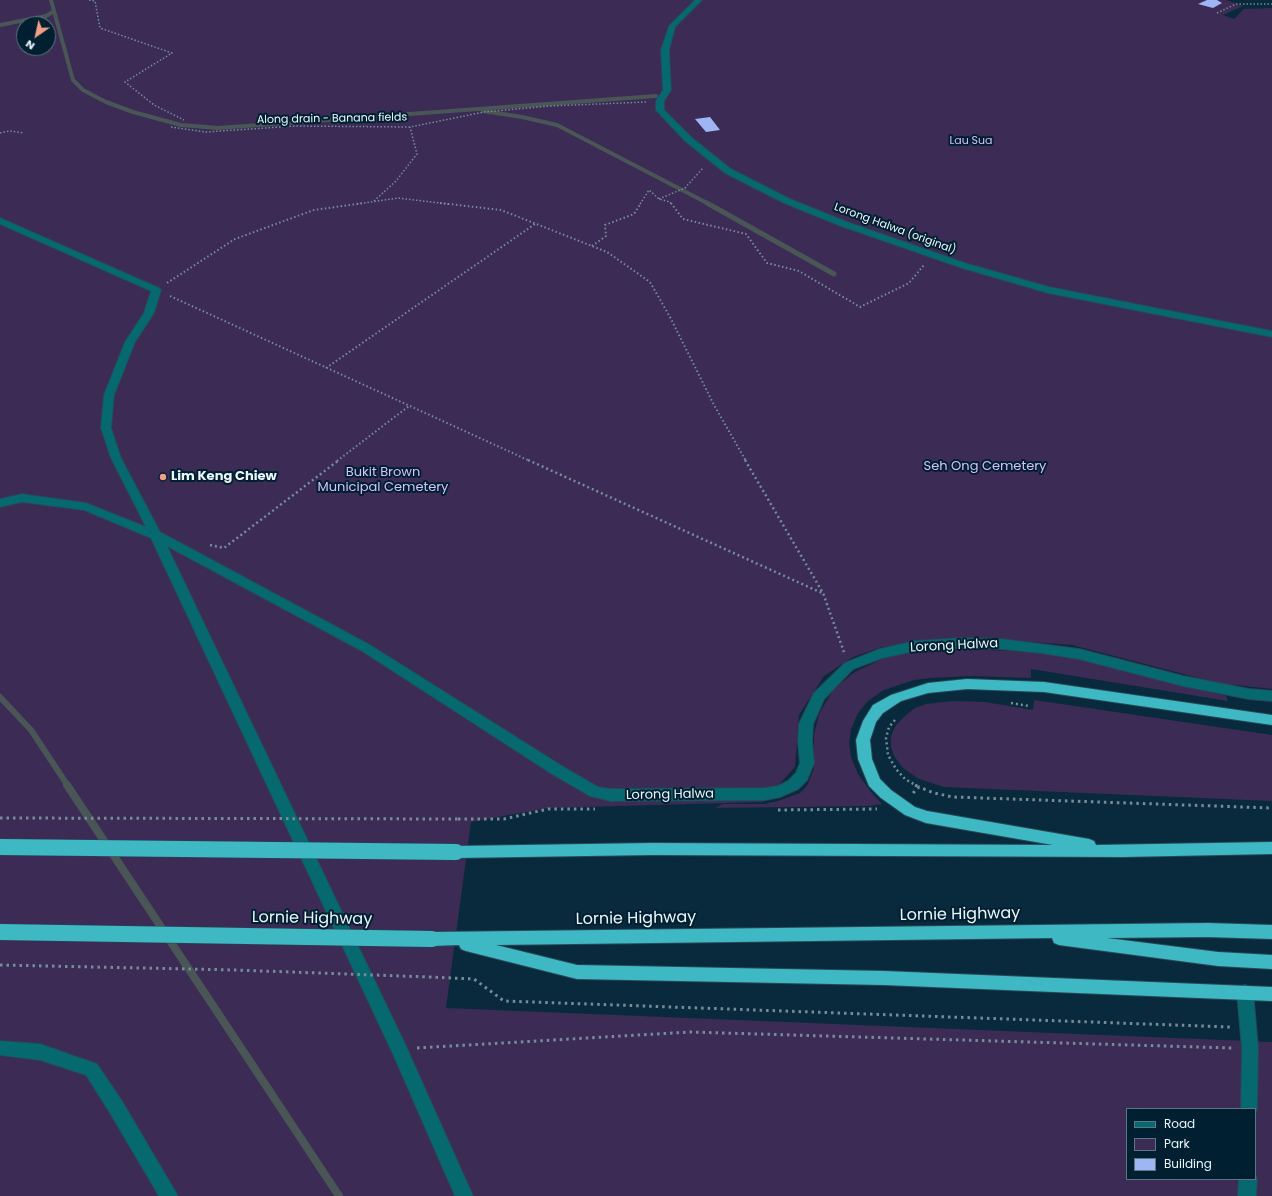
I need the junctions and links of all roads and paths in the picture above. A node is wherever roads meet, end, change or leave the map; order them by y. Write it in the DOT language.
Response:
graph roads {
  1 [pos="89,0"];
  2 [pos="699,0"];
  3 [pos="1272,4"];
  4 [pos="1217,13"];
  5 [pos="660,101"];
  6 [pos="184,120"];
  7 [pos="171,127"];
  8 [pos="410,127"];
  9 [pos="0,133"];
  10 [pos="24,133"];
  11 [pos="711,158"];
  12 [pos="659,200"];
  13 [pos="373,201"];
  14 [pos="0,221"];
  15 [pos="535,224"];
  16 [pos="592,246"];
  17 [pos="933,256"];
  18 [pos="156,290"];
  19 [pos="1272,334"];
  20 [pos="325,368"];
  21 [pos="409,406"];
  22 [pos="0,503"];
  23 [pos="156,535"];
  24 [pos="209,545"];
  25 [pos="823,593"];
  26 [pos="849,666"];
  27 [pos="1272,696"];
  28 [pos="1008,702"];
  29 [pos="1029,706"];
  30 [pos="898,716"];
  31 [pos="1272,720"];
  32 [pos="919,787"];
  33 [pos="901,806"];
  34 [pos="1272,808"];
  35 [pos="602,809"];
  36 [pos="772,810"];
  37 [pos="0,818"];
  38 [pos="0,847"];
  39 [pos="1272,848"];
  40 [pos="1123,851"];
  41 [pos="0,932"];
  42 [pos="1016,932"];
  43 [pos="1272,932"];
  44 [pos="449,940"];
  45 [pos="1272,962"];
  46 [pos="0,965"];
  47 [pos="1245,992"];
  48 [pos="1272,994"];
  49 [pos="1248,1018"];
  50 [pos="0,1048"];
  51 [pos="1250,1048"];
  52 [pos="399,1049"];
  53 [pos="1249,1108"];
  54 [pos="1248,1180"];
  55 [pos="169,1196"];
  56 [pos="464,1196"];
  57 [pos="1247,1196"];
  1 -- 6 [label="path"];
  2 -- 5 [label="lane"];
  3 -- 4 [label="path"];
  5 -- 8 [label="path, Along drain - Banana fields"];
  5 -- 11 [label="lane, Lorong Halwa (original)"];
  7 -- 8 [label="path, Along drain - Banana fields"];
  8 -- 13 [label="path"];
  9 -- 10 [label="path"];
  11 -- 12 [label="path"];
  11 -- 17 [label="lane, Lorong Halwa (original)"];
  12 -- 16 [label="path"];
  12 -- 17 [label="path"];
  13 -- 15 [label="path"];
  13 -- 18 [label="path"];
  14 -- 18 [label="lane"];
  15 -- 16 [label="path"];
  15 -- 20 [label="path"];
  16 -- 25 [label="path"];
  17 -- 19 [label="lane, Lorong Halwa (original)"];
  18 -- 20 [label="path"];
  18 -- 23 [label="lane"];
  20 -- 21 [label="path"];
  21 -- 24 [label="path"];
  21 -- 25 [label="path"];
  22 -- 23 [label="lane, Lorong Halwa"];
  23 -- 26 [label="lane, Lorong Halwa"];
  23 -- 52 [label="lane"];
  25 -- 26 [label="path"];
  26 -- 27 [label="lane, Lorong Halwa"];
  28 -- 29 [label="path"];
  30 -- 32 [label="path"];
  31 -- 33 [label="highway"];
  32 -- 33 [label="path"];
  32 -- 34 [label="path"];
  33 -- 36 [label="path"];
  33 -- 40 [label="highway"];
  35 -- 37 [label="path, bridge"];
  38 -- 40 [label="highway, bridge"];
  39 -- 40 [label="highway"];
  41 -- 44 [label="highway, Lornie Highway, bridge"];
  42 -- 43 [label="highway, Lornie Highway"];
  42 -- 44 [label="highway, Lornie Highway"];
  42 -- 45 [label="highway"];
  44 -- 47 [label="highway"];
  46 -- 49 [label="path, bridge"];
  47 -- 48 [label="highway"];
  47 -- 49 [label="lane"];
  49 -- 51 [label="lane"];
  50 -- 55 [label="lane"];
  51 -- 52 [label="path"];
  51 -- 53 [label="lane"];
  52 -- 56 [label="lane"];
  54 -- 57 [label="lane"];
}
